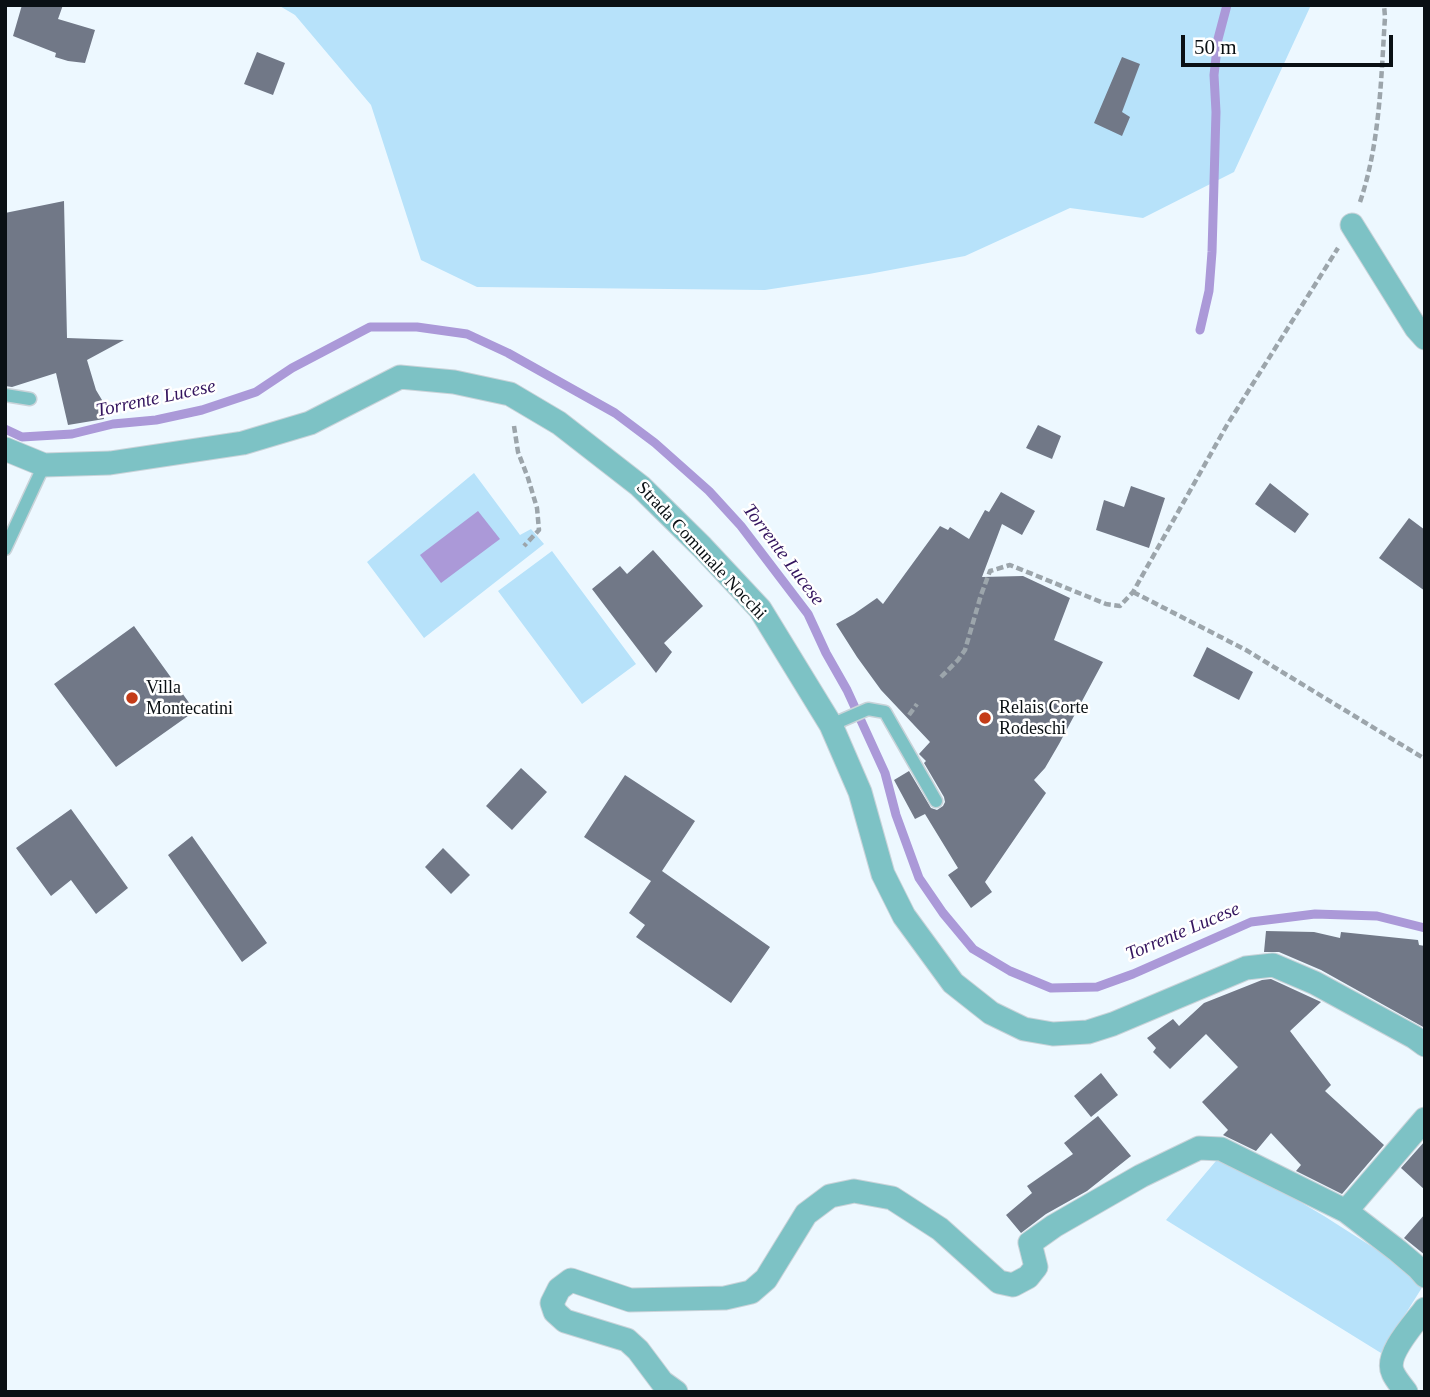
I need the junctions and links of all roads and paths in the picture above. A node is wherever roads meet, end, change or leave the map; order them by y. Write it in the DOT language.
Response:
graph roads {
  1 [pos="1384,5"];
  2 [pos="1352,225"];
  3 [pos="1425,338"];
  4 [pos="510,394"];
  5 [pos="5,395"];
  6 [pos="30,399"];
  7 [pos="5,450"];
  8 [pos="44,465"];
  9 [pos="524,546"];
  10 [pos="5,550"];
  11 [pos="1133,592"];
  12 [pos="941,677"];
  13 [pos="836,724"];
  14 [pos="1425,759"];
  15 [pos="936,802"];
  16 [pos="1425,1045"];
  17 [pos="1425,1119"];
  18 [pos="1346,1211"];
  19 [pos="1425,1276"];
  20 [pos="1425,1310"];
  21 [pos="676,1392"];
  22 [pos="1406,1392"];
  1 -- 2 [label="path"];
  2 -- 3 [label="street"];
  2 -- 11 [label="path"];
  4 -- 8 [label="street, Strada Comunale Nocchi"];
  4 -- 9 [label="path"];
  4 -- 13 [label="street, Strada Comunale Nocchi"];
  5 -- 6 [label="lane"];
  7 -- 8 [label="street, Strada Comunale Nocchi"];
  8 -- 10 [label="lane"];
  11 -- 12 [label="path"];
  11 -- 14 [label="path"];
  13 -- 15 [label="lane"];
  13 -- 16 [label="street, Strada Comunale Nocchi"];
  17 -- 18 [label="street"];
  18 -- 19 [label="street"];
  18 -- 21 [label="street"];
  20 -- 22 [label="street"];
}
